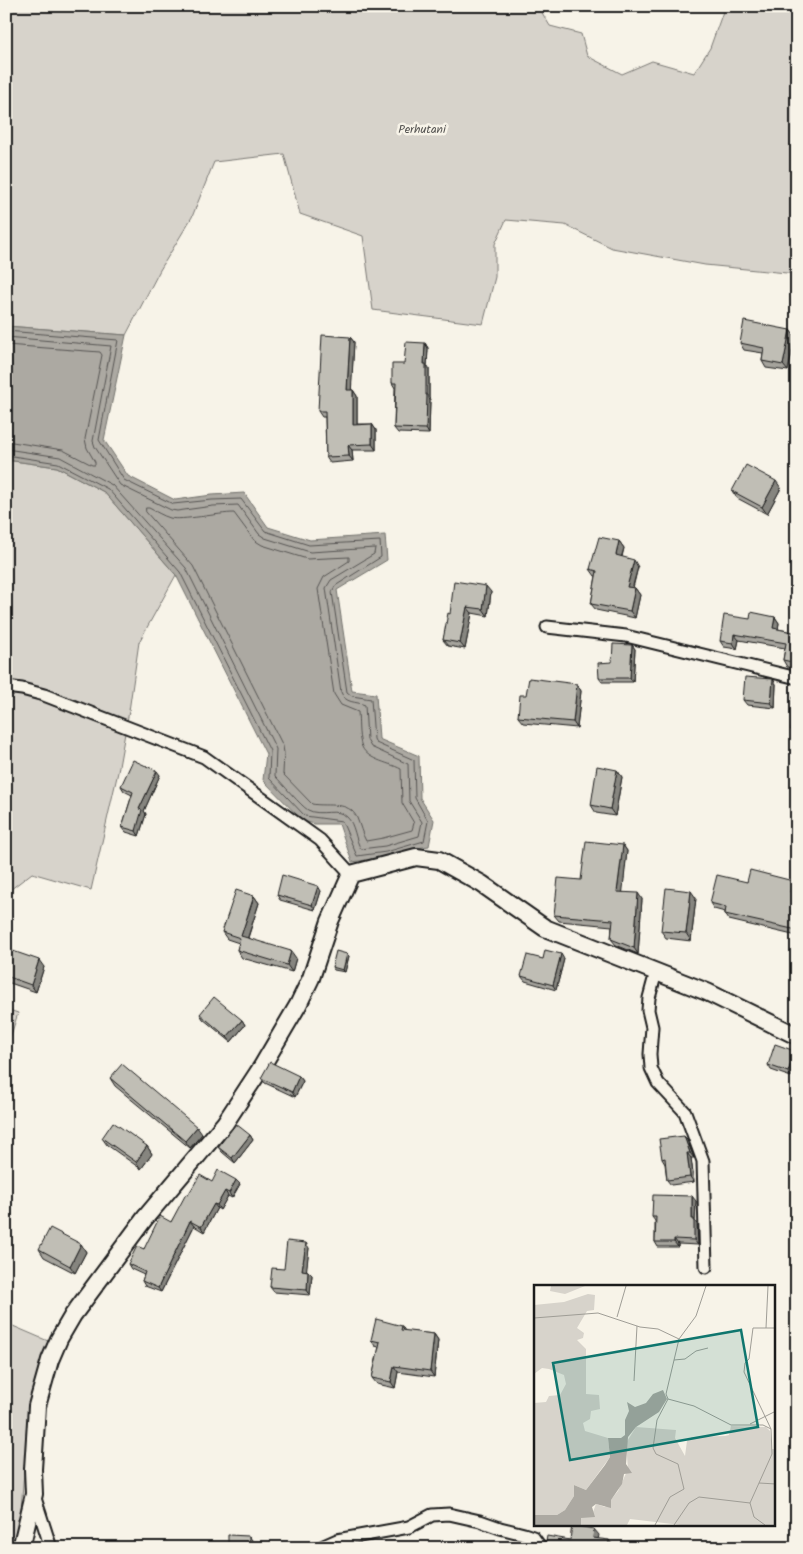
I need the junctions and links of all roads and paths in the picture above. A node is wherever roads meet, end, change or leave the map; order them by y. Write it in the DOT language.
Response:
graph roads {
  1 [pos="547,627"];
  2 [pos="797,678"];
  3 [pos="6,688"];
  4 [pos="351,874"];
  5 [pos="656,972"];
  6 [pos="797,1036"];
  7 [pos="706,1267"];
  8 [pos="34,1494"];
  9 [pos="21,1548"];
  10 [pos="51,1548"];
  11 [pos="319,1548"];
  12 [pos="541,1548"];
  1 -- 2 [label="street"];
  3 -- 4 [label="street"];
  4 -- 5 [label="main road"];
  4 -- 8 [label="main road"];
  5 -- 6 [label="main road"];
  5 -- 7 [label="street"];
  8 -- 9 [label="main road"];
  8 -- 10 [label="street"];
  11 -- 12 [label="street"];
}
